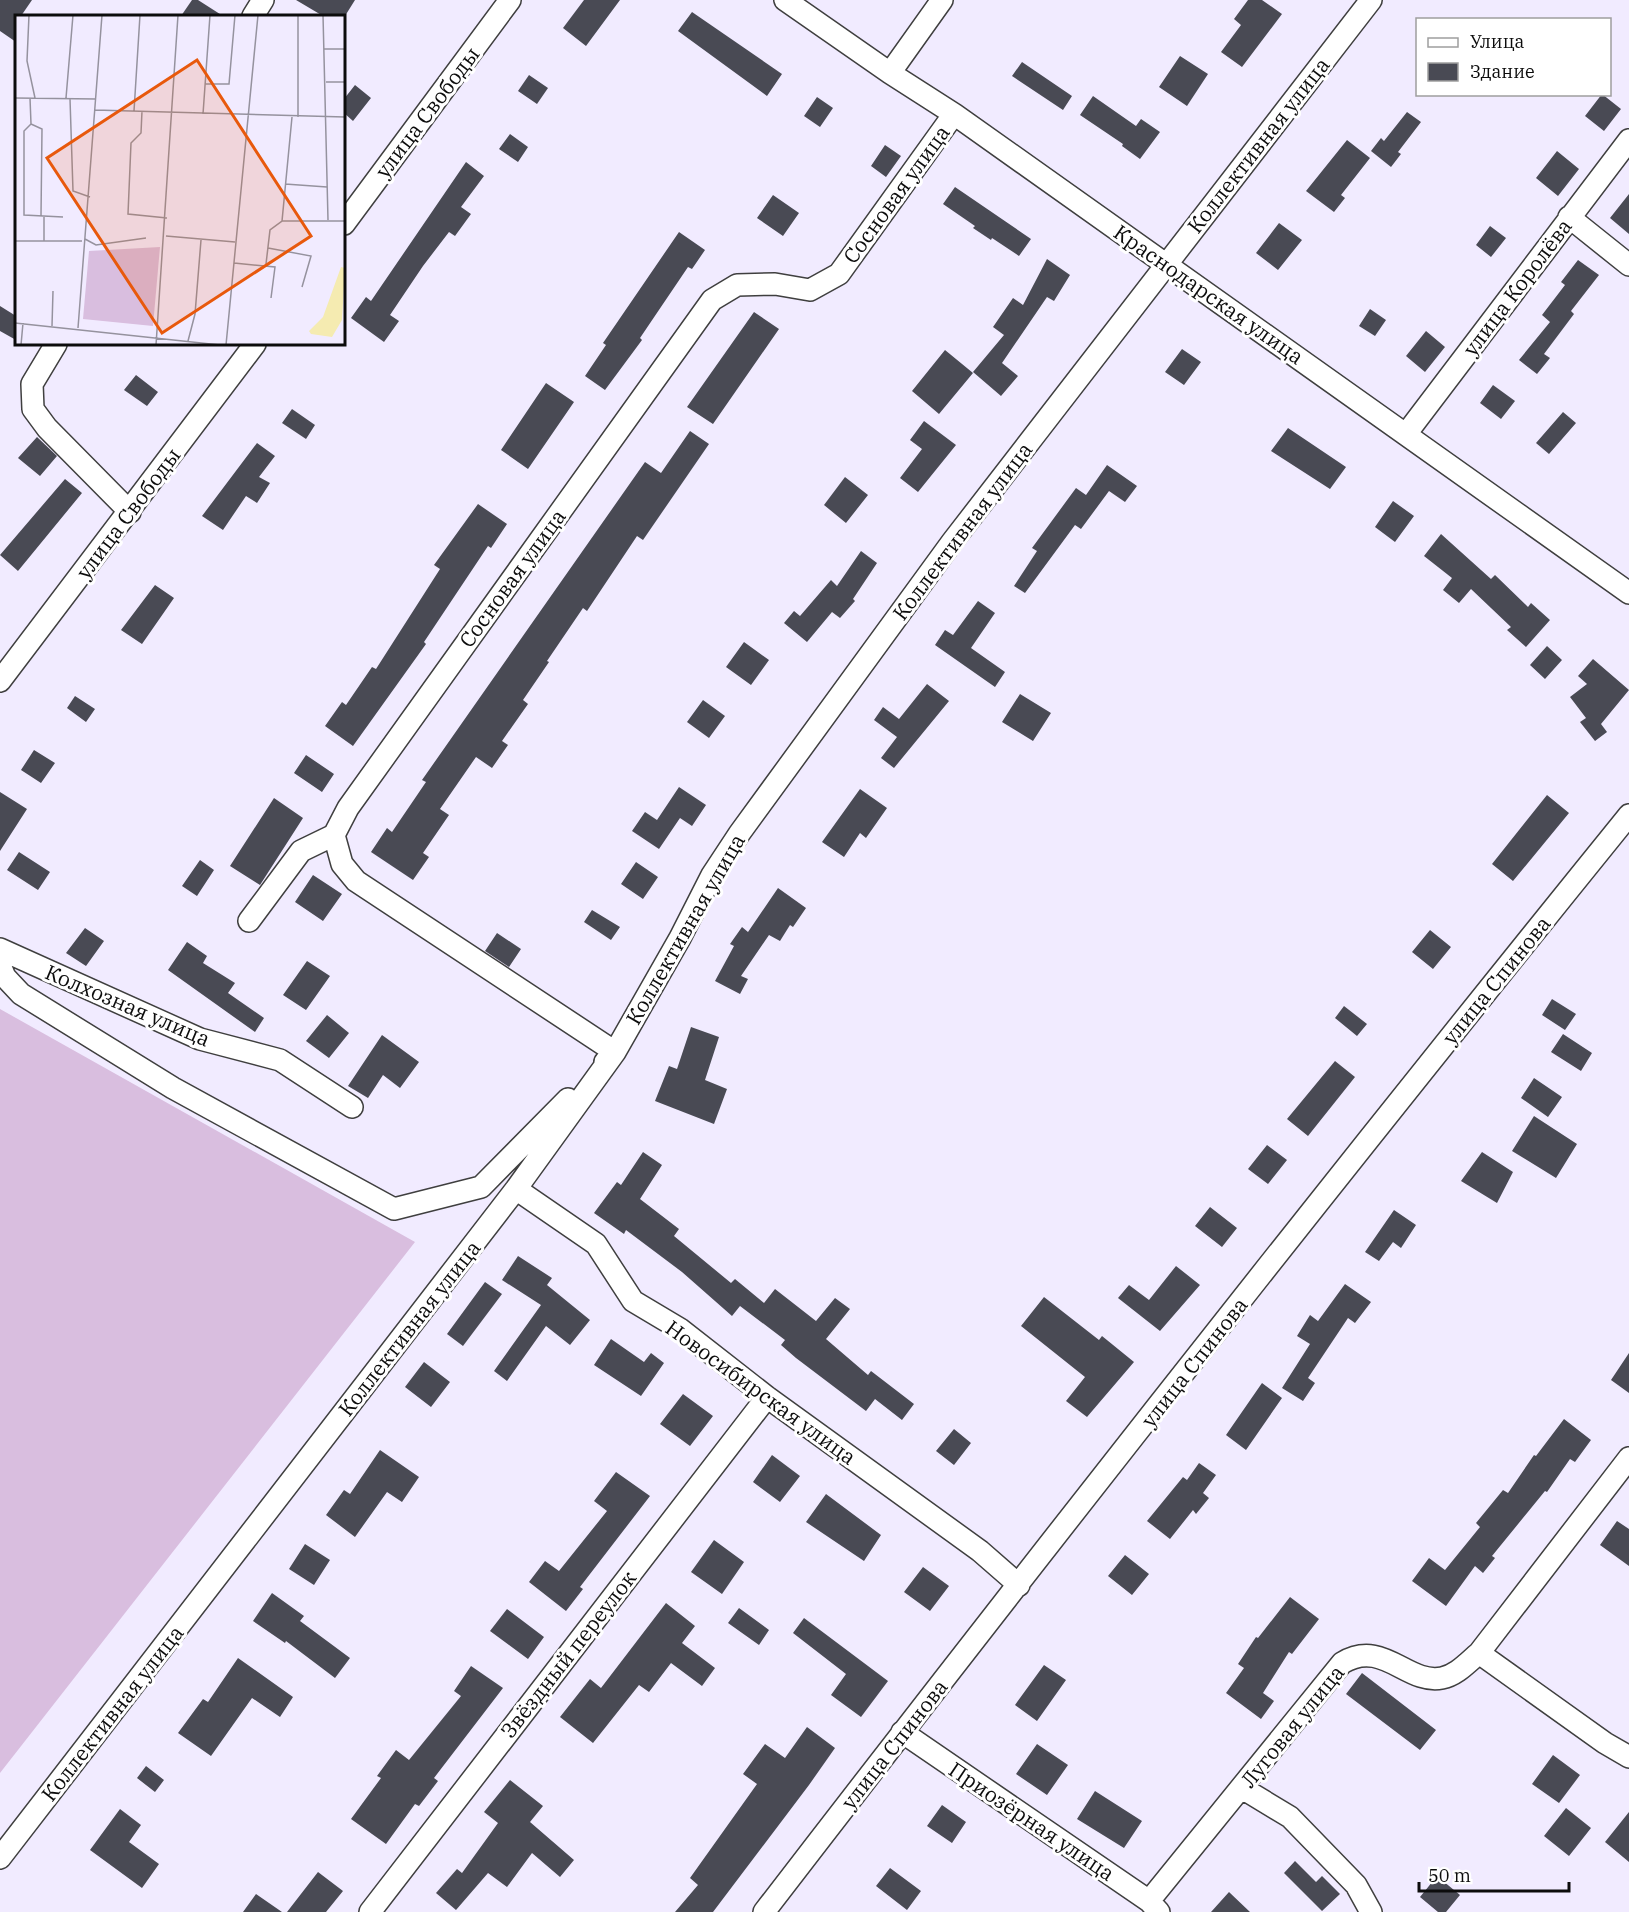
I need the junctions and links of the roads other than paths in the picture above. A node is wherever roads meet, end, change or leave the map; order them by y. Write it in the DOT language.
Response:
graph roads {
  1 [pos="262,0"];
  2 [pos="510,0"];
  3 [pos="785,0"];
  4 [pos="942,0"];
  5 [pos="1371,0"];
  6 [pos="254,15"];
  7 [pos="890,74"];
  8 [pos="954,114"];
  9 [pos="1629,140"];
  10 [pos="1569,217"];
  11 [pos="345,223"];
  12 [pos="1166,264"];
  13 [pos="1629,265"];
  14 [pos="55,345"];
  15 [pos="254,345"];
  16 [pos="1406,434"];
  17 [pos="130,512"];
  18 [pos="1629,593"];
  19 [pos="0,681"];
  20 [pos="1629,815"];
  21 [pos="334,835"];
  22 [pos="249,921"];
  23 [pos="0,949"];
  24 [pos="0,965"];
  25 [pos="615,1052"];
  26 [pos="352,1107"];
  27 [pos="516,1189"];
  28 [pos="767,1397"];
  29 [pos="1629,1458"];
  30 [pos="1019,1585"];
  31 [pos="1479,1653"];
  32 [pos="902,1732"];
  33 [pos="1629,1757"];
  34 [pos="1242,1788"];
  35 [pos="0,1858"];
  36 [pos="1154,1906"];
  37 [pos="370,1912"];
  38 [pos="764,1912"];
  39 [pos="1371,1912"];
  1 -- 6 [label="street"];
  2 -- 11 [label="street, улица Свободы"];
  3 -- 7 [label="street, Краснодарская улица"];
  4 -- 7 [label="street"];
  5 -- 12 [label="street, Коллективная улица"];
  7 -- 8 [label="street, Краснодарская улица"];
  8 -- 12 [label="street, Краснодарская улица"];
  8 -- 21 [label="street, Сосновая улица"];
  9 -- 10 [label="street, улица Королёва"];
  10 -- 13 [label="street"];
  10 -- 16 [label="street, улица Королёва"];
  12 -- 16 [label="street, Краснодарская улица"];
  12 -- 25 [label="street, Коллективная улица"];
  14 -- 17 [label="street"];
  15 -- 17 [label="street, улица Свободы"];
  16 -- 18 [label="street, Краснодарская улица"];
  17 -- 19 [label="street, улица Свободы"];
  20 -- 30 [label="street, улица Спинова"];
  21 -- 22 [label="street"];
  21 -- 25 [label="street"];
  23 -- 26 [label="street, Колхозная улица"];
  24 -- 25 [label="street"];
  25 -- 27 [label="street, Коллективная улица"];
  27 -- 28 [label="street, Новосибирская улица"];
  27 -- 35 [label="street, Коллективная улица"];
  28 -- 30 [label="street, Новосибирская улица"];
  28 -- 37 [label="street, Звёздный переулок"];
  29 -- 31 [label="street, Луговая улица"];
  30 -- 32 [label="street, улица Спинова"];
  31 -- 33 [label="street"];
  31 -- 34 [label="street, Луговая улица"];
  32 -- 36 [label="street, Приозёрная улица"];
  32 -- 38 [label="street, улица Спинова"];
  34 -- 36 [label="street, Луговая улица"];
  34 -- 39 [label="street"];
}
